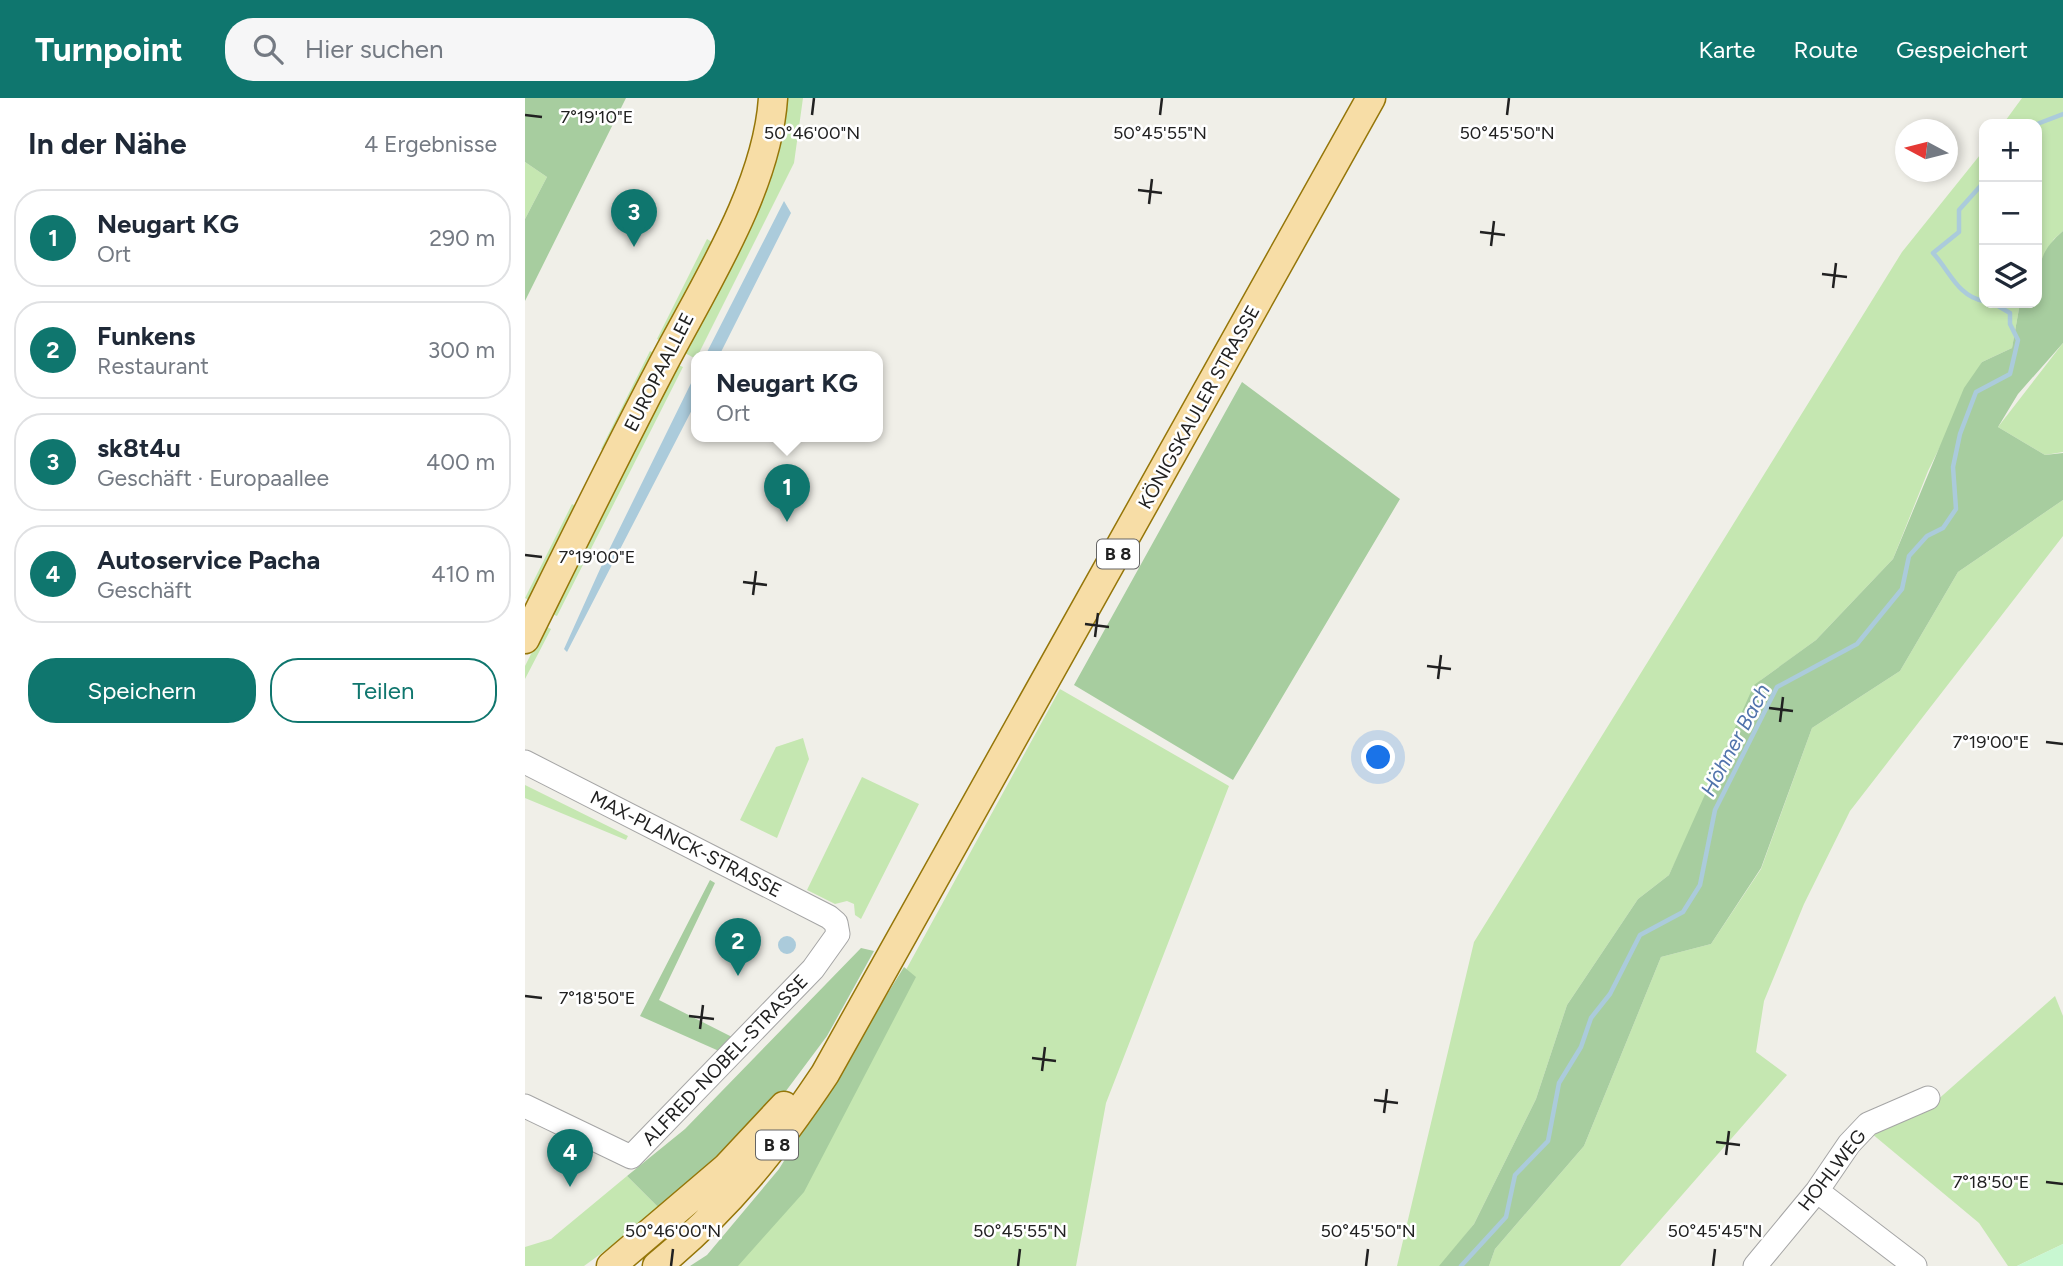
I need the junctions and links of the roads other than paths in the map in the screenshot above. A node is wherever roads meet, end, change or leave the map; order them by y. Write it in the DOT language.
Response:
graph roads {
  1 [pos="773,98"];
  2 [pos="1371,98"];
  3 [pos="525,639"];
  4 [pos="525,762"];
  5 [pos="838,934"];
  6 [pos="861,1007"];
  7 [pos="1928,1098"];
  8 [pos="525,1107"];
  9 [pos="1817,1191"];
  10 [pos="612,1266"];
  11 [pos="657,1266"];
  12 [pos="1755,1266"];
  13 [pos="1915,1266"];
  1 -- 3 [label="main road, EUROPAALLEE"];
  2 -- 6 [label="main road, KÖNIGSKAULER STRASSE / B 8"];
  4 -- 5 [label="street, MAX-PLANCK-STRASSE"];
  5 -- 8 [label="street, ALFRED-NOBEL-STRASSE"];
  6 -- 10 [label="main road, KÖNIGSKAULER STRASSE / B 8"];
  6 -- 11 [label="main road, KÖNIGSKAULER STRASSE / B 8"];
  7 -- 9 [label="street, HOHLWEG"];
  9 -- 12 [label="street, HOHLWEG"];
  9 -- 13 [label="street"];
}
